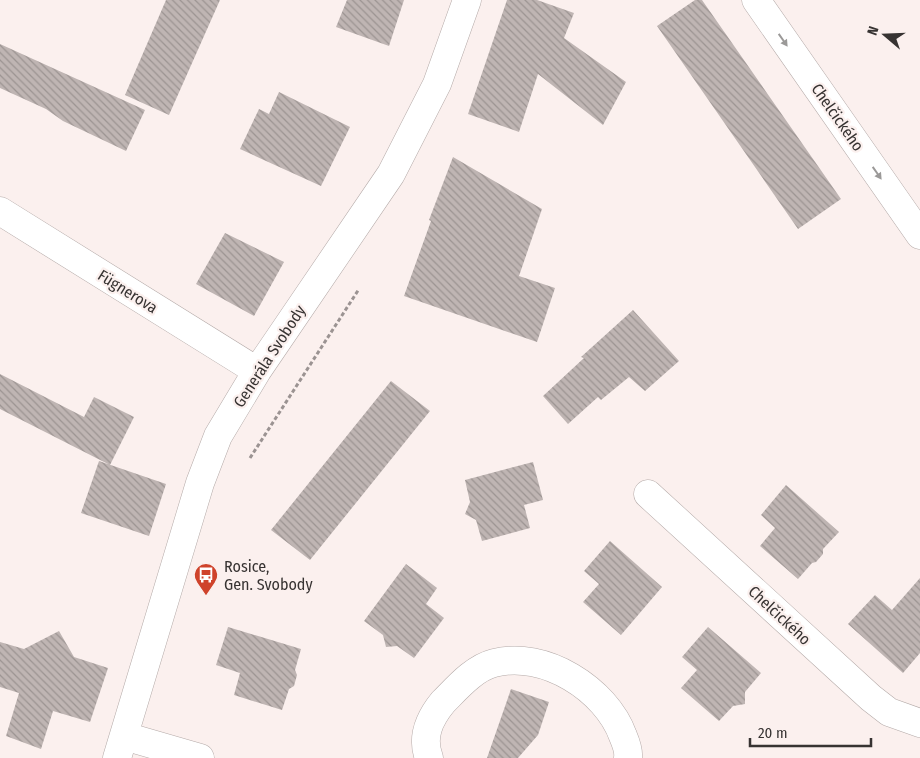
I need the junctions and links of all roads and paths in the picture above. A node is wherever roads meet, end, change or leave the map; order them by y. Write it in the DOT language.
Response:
graph roads {
  1 [pos="467,0"];
  2 [pos="756,0"];
  3 [pos="0,211"];
  4 [pos="920,235"];
  5 [pos="363,282"];
  6 [pos="257,371"];
  7 [pos="248,460"];
  8 [pos="648,494"];
  9 [pos="920,724"];
  10 [pos="121,747"];
  11 [pos="425,757"];
  12 [pos="200,758"];
  13 [pos="628,758"];
  1 -- 6 [label="street, Generála Svobody"];
  2 -- 4 [label="street, Chelčického, one-way"];
  3 -- 6 [label="street, Fügnerova"];
  5 -- 7 [label="path"];
  6 -- 10 [label="street, Generála Svobody"];
  8 -- 9 [label="street, Chelčického"];
  10 -- 12 [label="street, Generála Svobody"];
  11 -- 13 [label="street"];
}
